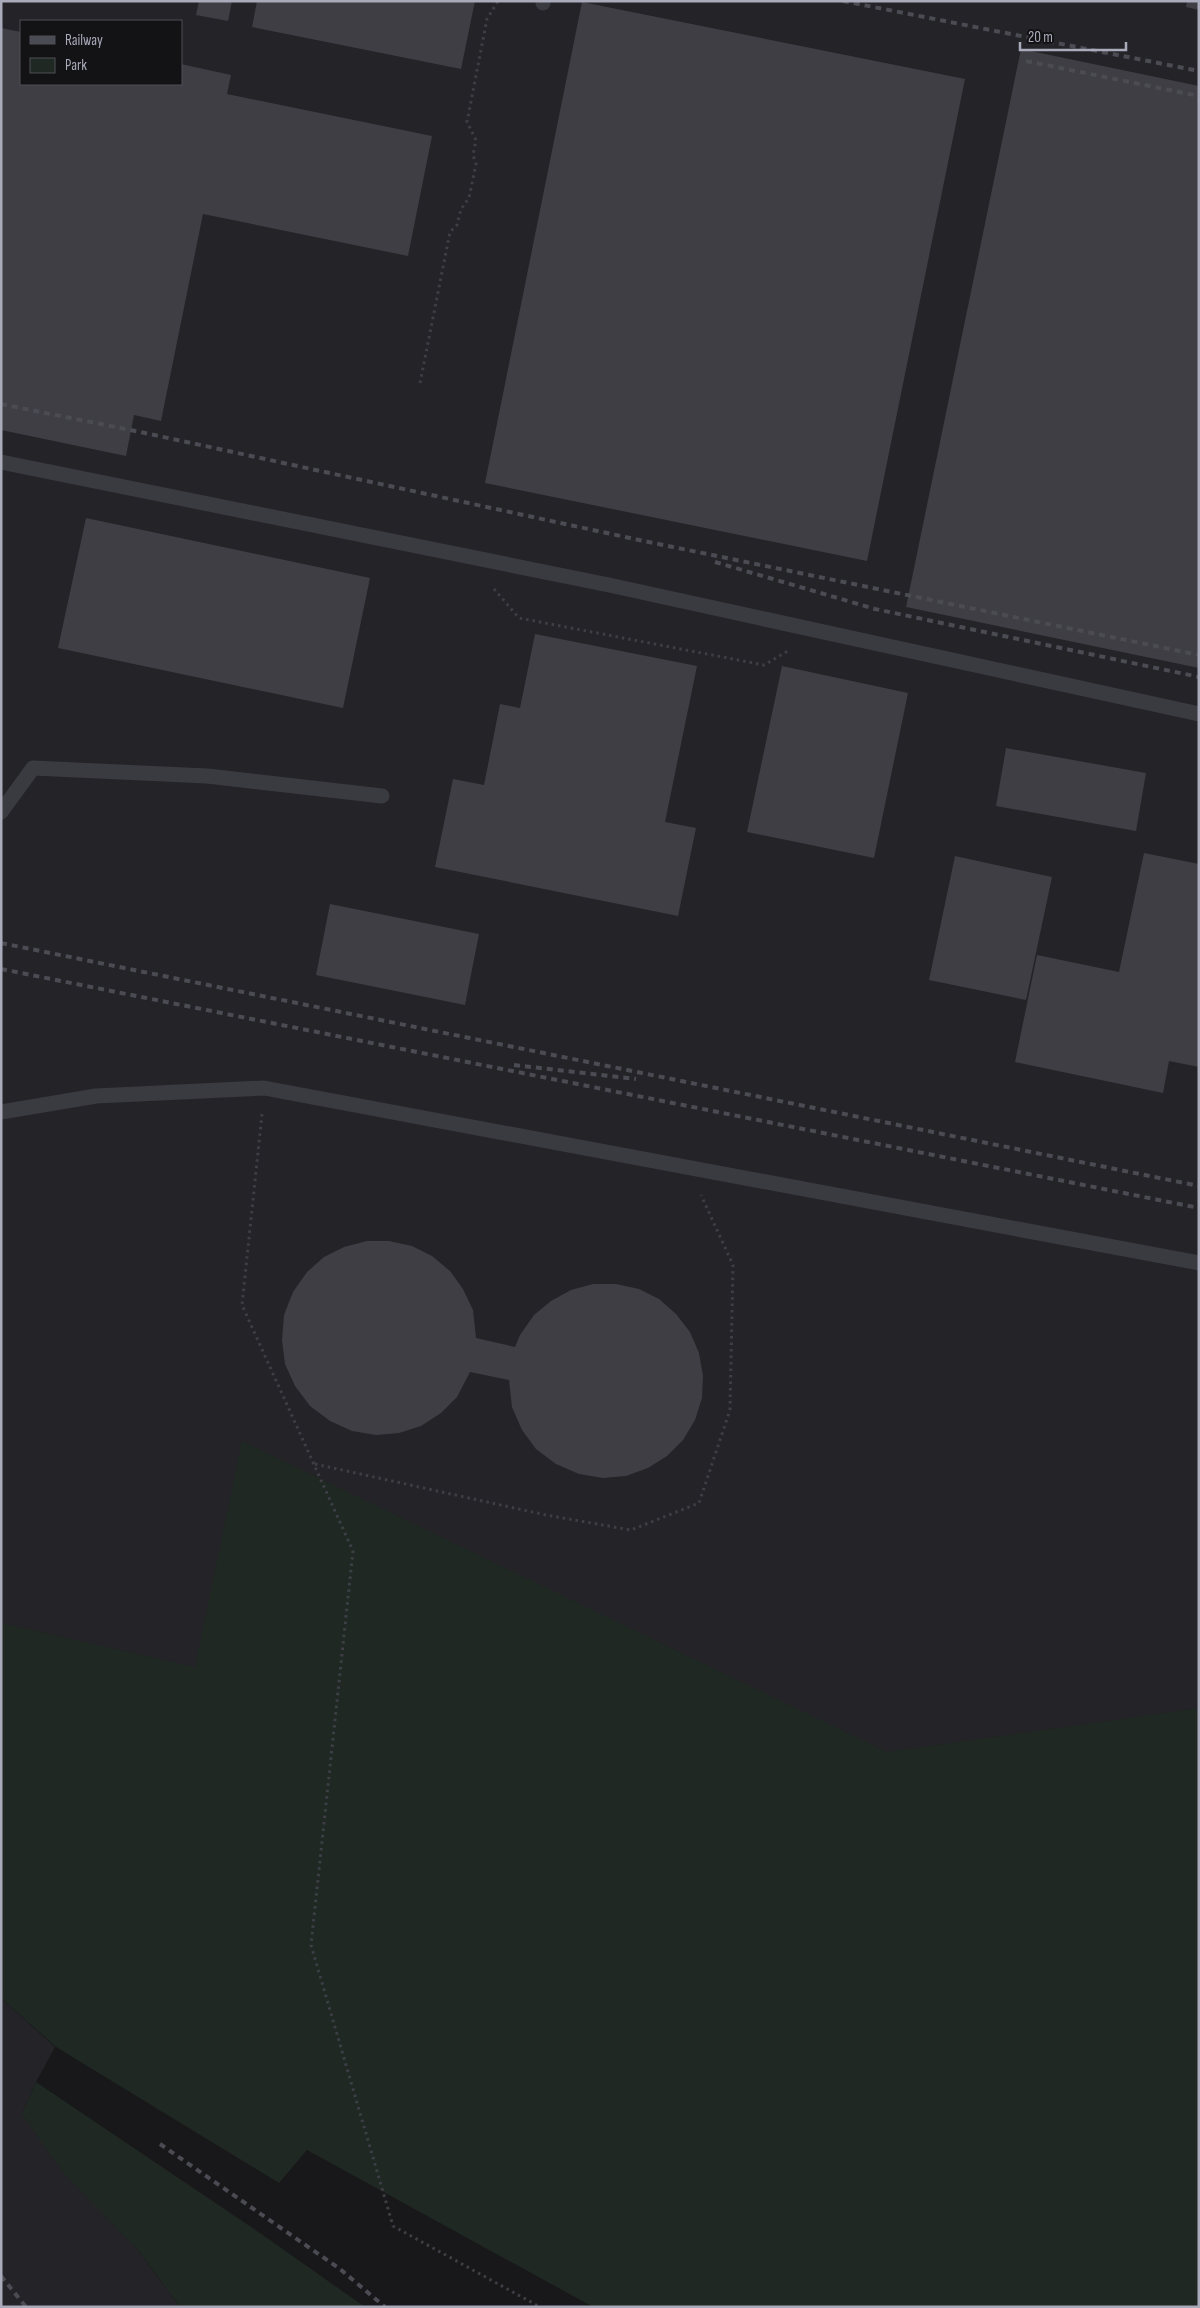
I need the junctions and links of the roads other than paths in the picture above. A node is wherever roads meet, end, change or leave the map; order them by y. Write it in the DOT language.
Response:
graph roads {
  1 [pos="1,462"];
  2 [pos="1199,714"];
  3 [pos="382,796"];
  4 [pos="1,812"];
  5 [pos="1,1112"];
  6 [pos="1199,1263"];
  1 -- 2 [label="lane"];
  3 -- 4 [label="lane"];
  5 -- 6 [label="lane"];
}
